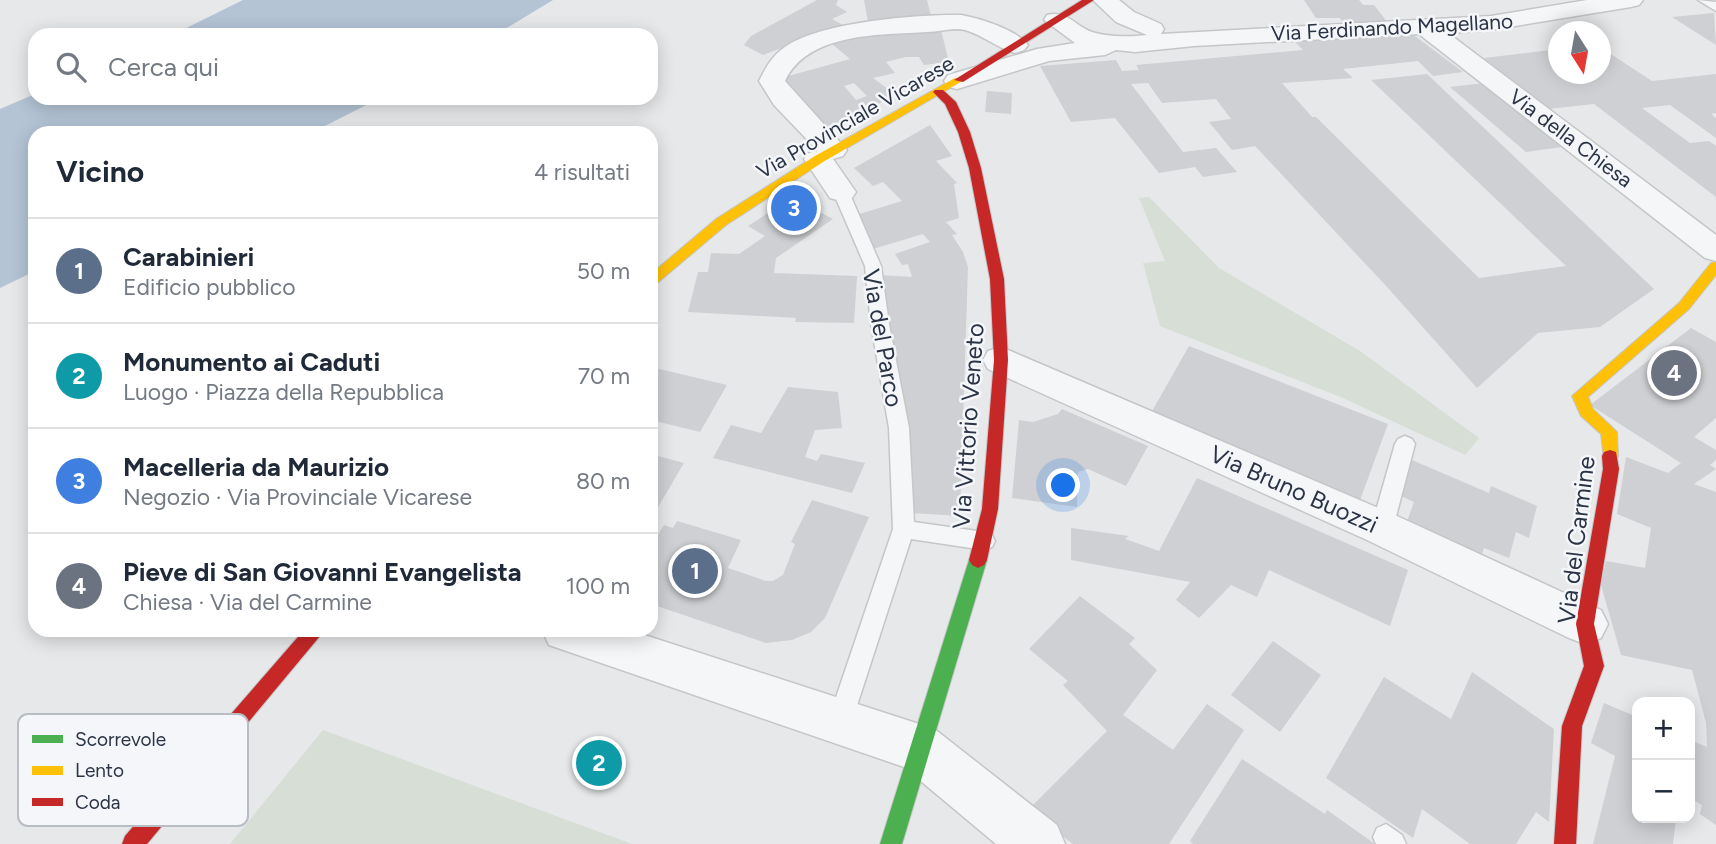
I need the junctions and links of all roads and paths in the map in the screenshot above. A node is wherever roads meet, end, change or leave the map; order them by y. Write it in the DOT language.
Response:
graph roads {
  1 [pos="1089,0"];
  2 [pos="1105,0"];
  3 [pos="1631,0"];
  4 [pos="1704,0"];
  5 [pos="1716,7"];
  6 [pos="1056,20"];
  7 [pos="1424,26"];
  8 [pos="1143,36"];
  9 [pos="1015,45"];
  10 [pos="948,86"];
  11 [pos="826,155"];
  12 [pos="841,192"];
  13 [pos="1716,251"];
  14 [pos="1716,266"];
  15 [pos="658,275"];
  16 [pos="1000,360"];
  17 [pos="1405,444"];
  18 [pos="1382,528"];
  19 [pos="904,529"];
  20 [pos="984,541"];
  21 [pos="1585,624"];
  22 [pos="310,637"];
  23 [pos="586,637"];
  24 [pos="244,714"];
  25 [pos="840,721"];
  26 [pos="919,748"];
  27 [pos="147,826"];
  28 [pos="132,844"];
  29 [pos="891,844"];
  30 [pos="1038,844"];
  31 [pos="1565,844"];
  1 -- 6 [label="street, Via Provinciale Vicarese"];
  2 -- 8 [label="street"];
  3 -- 7 [label="street, Via Ferdinando Magellano"];
  4 -- 5 [label="lane"];
  6 -- 8 [label="street"];
  6 -- 9 [label="street, Via Provinciale Vicarese"];
  7 -- 8 [label="street, Via Ferdinando Magellano"];
  7 -- 13 [label="street, Via della Chiesa"];
  8 -- 10 [label="street"];
  9 -- 10 [label="street, Via Provinciale Vicarese"];
  9 -- 11 [label="street, Via del Parco"];
  10 -- 11 [label="street, Via Provinciale Vicarese"];
  10 -- 16 [label="street, Via Vittorio Veneto"];
  11 -- 12 [label="street, Via del Parco"];
  11 -- 15 [label="street, Via Provinciale Vicarese"];
  12 -- 19 [label="lane, Via del Parco"];
  14 -- 21 [label="street, Via del Carmine"];
  16 -- 18 [label="street, Via Bruno Buozzi"];
  16 -- 20 [label="street, Via Vittorio Veneto"];
  17 -- 18 [label="lane"];
  18 -- 21 [label="street, Via Bruno Buozzi"];
  19 -- 20 [label="lane"];
  19 -- 25 [label="lane"];
  20 -- 26 [label="street, Via Vittorio Veneto"];
  21 -- 31 [label="street, Via del Carmine"];
  22 -- 24 [label="street"];
  23 -- 25 [label="street"];
  25 -- 26 [label="street"];
  26 -- 29 [label="street, Via Vittorio Veneto"];
  26 -- 30 [label="street"];
  27 -- 28 [label="street"];
}
